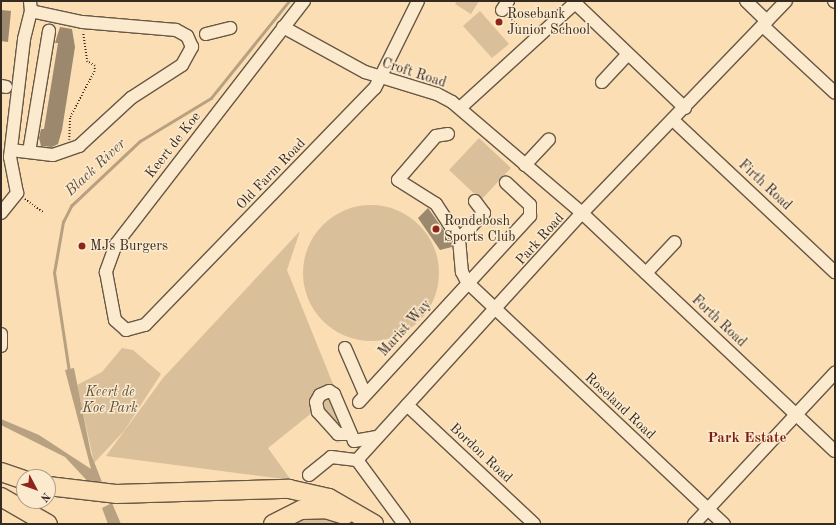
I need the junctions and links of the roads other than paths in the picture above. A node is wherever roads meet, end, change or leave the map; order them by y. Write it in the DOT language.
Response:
graph roads {
  1 [pos="304,1"];
  2 [pos="418,1"];
  3 [pos="746,1"];
  4 [pos="786,1"];
  5 [pos="575,2"];
  6 [pos="31,6"];
  7 [pos="765,23"];
  8 [pos="283,27"];
  9 [pos="230,28"];
  10 [pos="49,31"];
  11 [pos="182,32"];
  12 [pos="206,34"];
  13 [pos="191,50"];
  14 [pos="628,54"];
  15 [pos="382,79"];
  16 [pos="602,82"];
  17 [pos="835,93"];
  18 [pos="460,108"];
  19 [pos="685,108"];
  20 [pos="674,121"];
  21 [pos="448,134"];
  22 [pos="549,139"];
  23 [pos="8,148"];
  24 [pos="29,152"];
  25 [pos="525,165"];
  26 [pos="506,183"];
  27 [pos="475,201"];
  28 [pos="1,213"];
  29 [pos="582,213"];
  30 [pos="459,239"];
  31 [pos="675,242"];
  32 [pos="835,272"];
  33 [pos="646,273"];
  34 [pos="467,282"];
  35 [pos="496,310"];
  36 [pos="115,320"];
  37 [pos="1,334"];
  38 [pos="1,346"];
  39 [pos="345,348"];
  40 [pos="835,373"];
  41 [pos="407,405"];
  42 [pos="796,415"];
  43 [pos="349,434"];
  44 [pos="377,437"];
  45 [pos="835,451"];
  46 [pos="357,460"];
  47 [pos="1,472"];
  48 [pos="308,475"];
  49 [pos="16,477"];
  50 [pos="56,487"];
  51 [pos="1,497"];
  52 [pos="708,509"];
  53 [pos="48,524"];
  54 [pos="273,524"];
  55 [pos="361,524"];
  56 [pos="374,524"];
  57 [pos="404,524"];
  58 [pos="534,524"];
  59 [pos="694,524"];
  60 [pos="724,524"];
  1 -- 8 [label="street, Keert de Koe"];
  2 -- 15 [label="street, Old Farm Road"];
  3 -- 7 [label="street"];
  4 -- 7 [label="street, Park Road"];
  5 -- 14 [label="street"];
  5 -- 18 [label="street"];
  6 -- 11 [label="street"];
  6 -- 23 [label="street"];
  7 -- 17 [label="street"];
  7 -- 19 [label="street, Park Road"];
  8 -- 15 [label="street, Croft Road"];
  8 -- 36 [label="street, Keert de Koe"];
  9 -- 12 [label="street"];
  10 -- 24 [label="street"];
  11 -- 12 [label="street"];
  11 -- 13 [label="street"];
  12 -- 13 [label="street"];
  13 -- 24 [label="street"];
  14 -- 16 [label="street"];
  14 -- 19 [label="street"];
  15 -- 18 [label="street, Croft Road"];
  15 -- 36 [label="street, Old Farm Road"];
  18 -- 25 [label="street, Croft Road"];
  19 -- 20 [label="street, Park Road"];
  20 -- 29 [label="street, Park Road"];
  20 -- 32 [label="street, Firth Road"];
  21 -- 30 [label="street"];
  22 -- 25 [label="street"];
  23 -- 24 [label="street"];
  23 -- 28 [label="street"];
  25 -- 29 [label="street, Croft Road"];
  26 -- 34 [label="street, Marist Way"];
  27 -- 30 [label="street"];
  29 -- 33 [label="street, Forth Road"];
  29 -- 35 [label="street, Park Road"];
  30 -- 34 [label="street"];
  31 -- 33 [label="street"];
  33 -- 42 [label="street, Forth Road"];
  34 -- 35 [label="street, Roseland Road"];
  34 -- 39 [label="street, Marist Way"];
  35 -- 41 [label="street, Park Road"];
  35 -- 52 [label="street, Roseland Road"];
  37 -- 38 [label="street"];
  40 -- 42 [label="street"];
  41 -- 44 [label="street, Park Road"];
  41 -- 58 [label="street, Bordon Road"];
  42 -- 45 [label="street, Forth Road"];
  42 -- 52 [label="street"];
  43 -- 44 [label="street"];
  44 -- 46 [label="street, Park Road"];
  46 -- 48 [label="street"];
  46 -- 57 [label="street"];
  47 -- 49 [label="highway"];
  50 -- 56 [label="highway"];
  51 -- 53 [label="highway"];
  52 -- 59 [label="street"];
  52 -- 60 [label="street, Roseland Road"];
  54 -- 55 [label="highway"];
}
